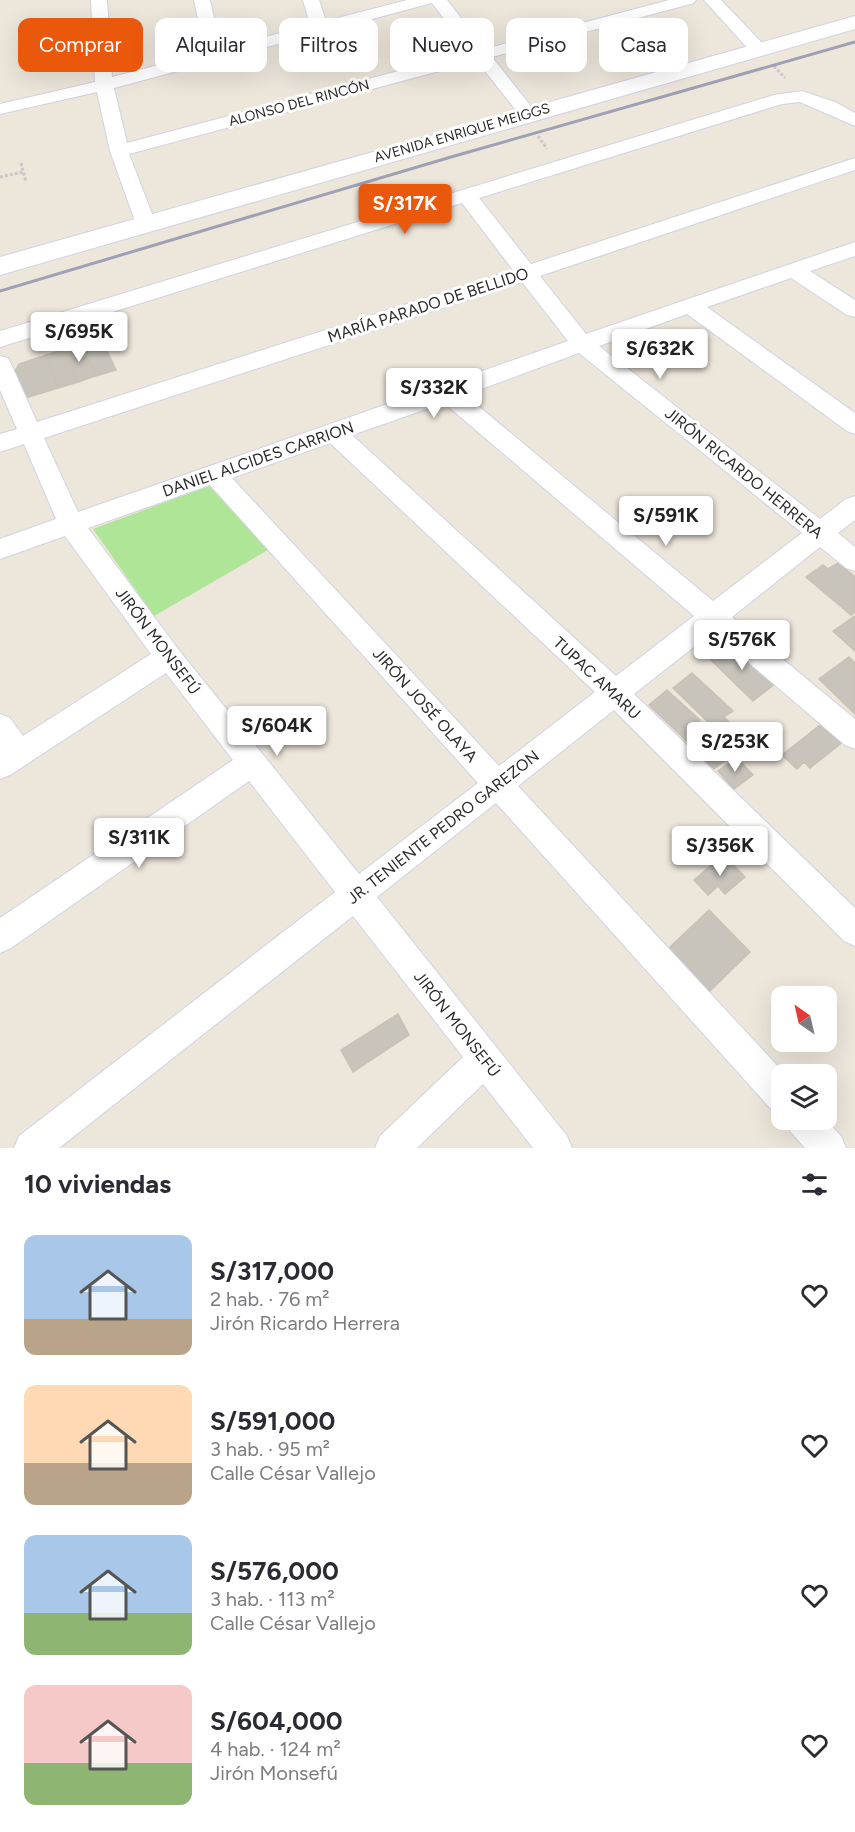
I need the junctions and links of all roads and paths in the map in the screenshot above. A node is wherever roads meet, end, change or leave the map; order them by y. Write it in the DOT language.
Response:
graph roads {
  1 [pos="99,0"];
  2 [pos="202,0"];
  3 [pos="311,0"];
  4 [pos="426,0"];
  5 [pos="438,0"];
  6 [pos="688,0"];
  7 [pos="711,0"];
  8 [pos="206,18"];
  9 [pos="316,18"];
  10 [pos="355,18"];
  11 [pos="452,18"];
  12 [pos="855,22"];
  13 [pos="494,51"];
  14 [pos="759,51"];
  15 [pos="155,72"];
  16 [pos="415,72"];
  17 [pos="494,72"];
  18 [pos="104,85"];
  19 [pos="0,109"];
  20 [pos="528,114"];
  21 [pos="855,121"];
  22 [pos="119,150"];
  23 [pos="21,163"];
  24 [pos="855,164"];
  25 [pos="559,168"];
  26 [pos="23,172"];
  27 [pos="0,177"];
  28 [pos="26,182"];
  29 [pos="466,196"];
  30 [pos="146,224"];
  31 [pos="855,249"];
  32 [pos="0,266"];
  33 [pos="793,270"];
  34 [pos="527,273"];
  35 [pos="690,305"];
  36 [pos="855,310"];
  37 [pos="0,339"];
  38 [pos="581,343"];
  39 [pos="0,364"];
  40 [pos="447,393"];
  41 [pos="855,425"];
  42 [pos="333,432"];
  43 [pos="29,434"];
  44 [pos="0,443"];
  45 [pos="214,474"];
  46 [pos="855,506"];
  47 [pos="71,525"];
  48 [pos="819,534"];
  49 [pos="0,549"];
  50 [pos="855,561"];
  51 [pos="714,616"];
  52 [pos="169,657"];
  53 [pos="615,693"];
  54 [pos="0,728"];
  55 [pos="855,736"];
  56 [pos="9,760"];
  57 [pos="252,763"];
  58 [pos="498,785"];
  59 [pos="356,895"];
  60 [pos="855,930"];
  61 [pos="0,937"];
  62 [pos="485,1059"];
  63 [pos="771,1084"];
  64 [pos="812,1130"];
  65 [pos="31,1148"];
  66 [pos="392,1148"];
  67 [pos="555,1148"];
  68 [pos="829,1148"];
  1 -- 18 [label="street"];
  2 -- 8 [label="street"];
  3 -- 9 [label="street"];
  4 -- 10 [label="street"];
  5 -- 11 [label="street"];
  6 -- 13 [label="street, ALONSO DEL RINCÓN"];
  7 -- 14 [label="street"];
  12 -- 14 [label="street, AVENIDA ENRIQUE MEIGGS"];
  14 -- 20 [label="street, AVENIDA ENRIQUE MEIGGS"];
  15 -- 18 [label="street"];
  16 -- 22 [label="street, ALONSO DEL RINCÓN"];
  17 -- 20 [label="street"];
  18 -- 19 [label="street"];
  18 -- 22 [label="street"];
  20 -- 25 [label="path"];
  20 -- 30 [label="street, AVENIDA ENRIQUE MEIGGS"];
  21 -- 25 [label="street"];
  22 -- 30 [label="street"];
  23 -- 26 [label="path"];
  24 -- 34 [label="street, MARÍA PARADO DE BELLIDO"];
  25 -- 29 [label="street"];
  26 -- 27 [label="path"];
  26 -- 28 [label="path"];
  29 -- 34 [label="street, JIRÓN RICARDO HERRERA"];
  29 -- 37 [label="street"];
  30 -- 32 [label="street, AVENIDA ENRIQUE MEIGGS"];
  31 -- 33 [label="street, DANIEL ALCIDES CARRION"];
  33 -- 35 [label="street, DANIEL ALCIDES CARRION"];
  33 -- 36 [label="street"];
  34 -- 38 [label="street, JIRÓN RICARDO HERRERA"];
  34 -- 43 [label="street, MARÍA PARADO DE BELLIDO"];
  35 -- 38 [label="street, DANIEL ALCIDES CARRION"];
  35 -- 41 [label="street"];
  38 -- 40 [label="street, DANIEL ALCIDES CARRION"];
  38 -- 48 [label="street, JIRÓN RICARDO HERRERA"];
  39 -- 43 [label="street, JIRÓN MONSEFÚ"];
  40 -- 42 [label="street, DANIEL ALCIDES CARRION"];
  40 -- 51 [label="street"];
  42 -- 45 [label="street, DANIEL ALCIDES CARRION"];
  42 -- 53 [label="street, TUPAC AMARU"];
  43 -- 44 [label="street, MARÍA PARADO DE BELLIDO"];
  43 -- 47 [label="street, JIRÓN MONSEFÚ"];
  45 -- 47 [label="street, DANIEL ALCIDES CARRION"];
  45 -- 58 [label="street, JIRÓN JOSÉ OLAYA"];
  46 -- 48 [label="street, JR. TENIENTE PEDRO GAREZON"];
  47 -- 49 [label="street, DANIEL ALCIDES CARRION"];
  47 -- 52 [label="street, JIRÓN MONSEFÚ"];
  48 -- 50 [label="street, JIRÓN RICARDO HERRERA"];
  48 -- 51 [label="street, JR. TENIENTE PEDRO GAREZON"];
  51 -- 53 [label="street, JR. TENIENTE PEDRO GAREZON"];
  51 -- 55 [label="street"];
  52 -- 56 [label="street"];
  52 -- 57 [label="street, JIRÓN MONSEFÚ"];
  53 -- 58 [label="street, JR. TENIENTE PEDRO GAREZON"];
  53 -- 60 [label="street, TUPAC AMARU"];
  54 -- 56 [label="street"];
  57 -- 59 [label="street, JIRÓN MONSEFÚ"];
  57 -- 61 [label="street"];
  58 -- 59 [label="street, JR. TENIENTE PEDRO GAREZON"];
  58 -- 63 [label="street, JIRÓN JOSÉ OLAYA"];
  59 -- 62 [label="street, JIRÓN MONSEFÚ"];
  59 -- 65 [label="street, JR. TENIENTE PEDRO GAREZON"];
  62 -- 66 [label="street"];
  62 -- 67 [label="street, JIRÓN MONSEFÚ"];
  64 -- 68 [label="street"];
}
